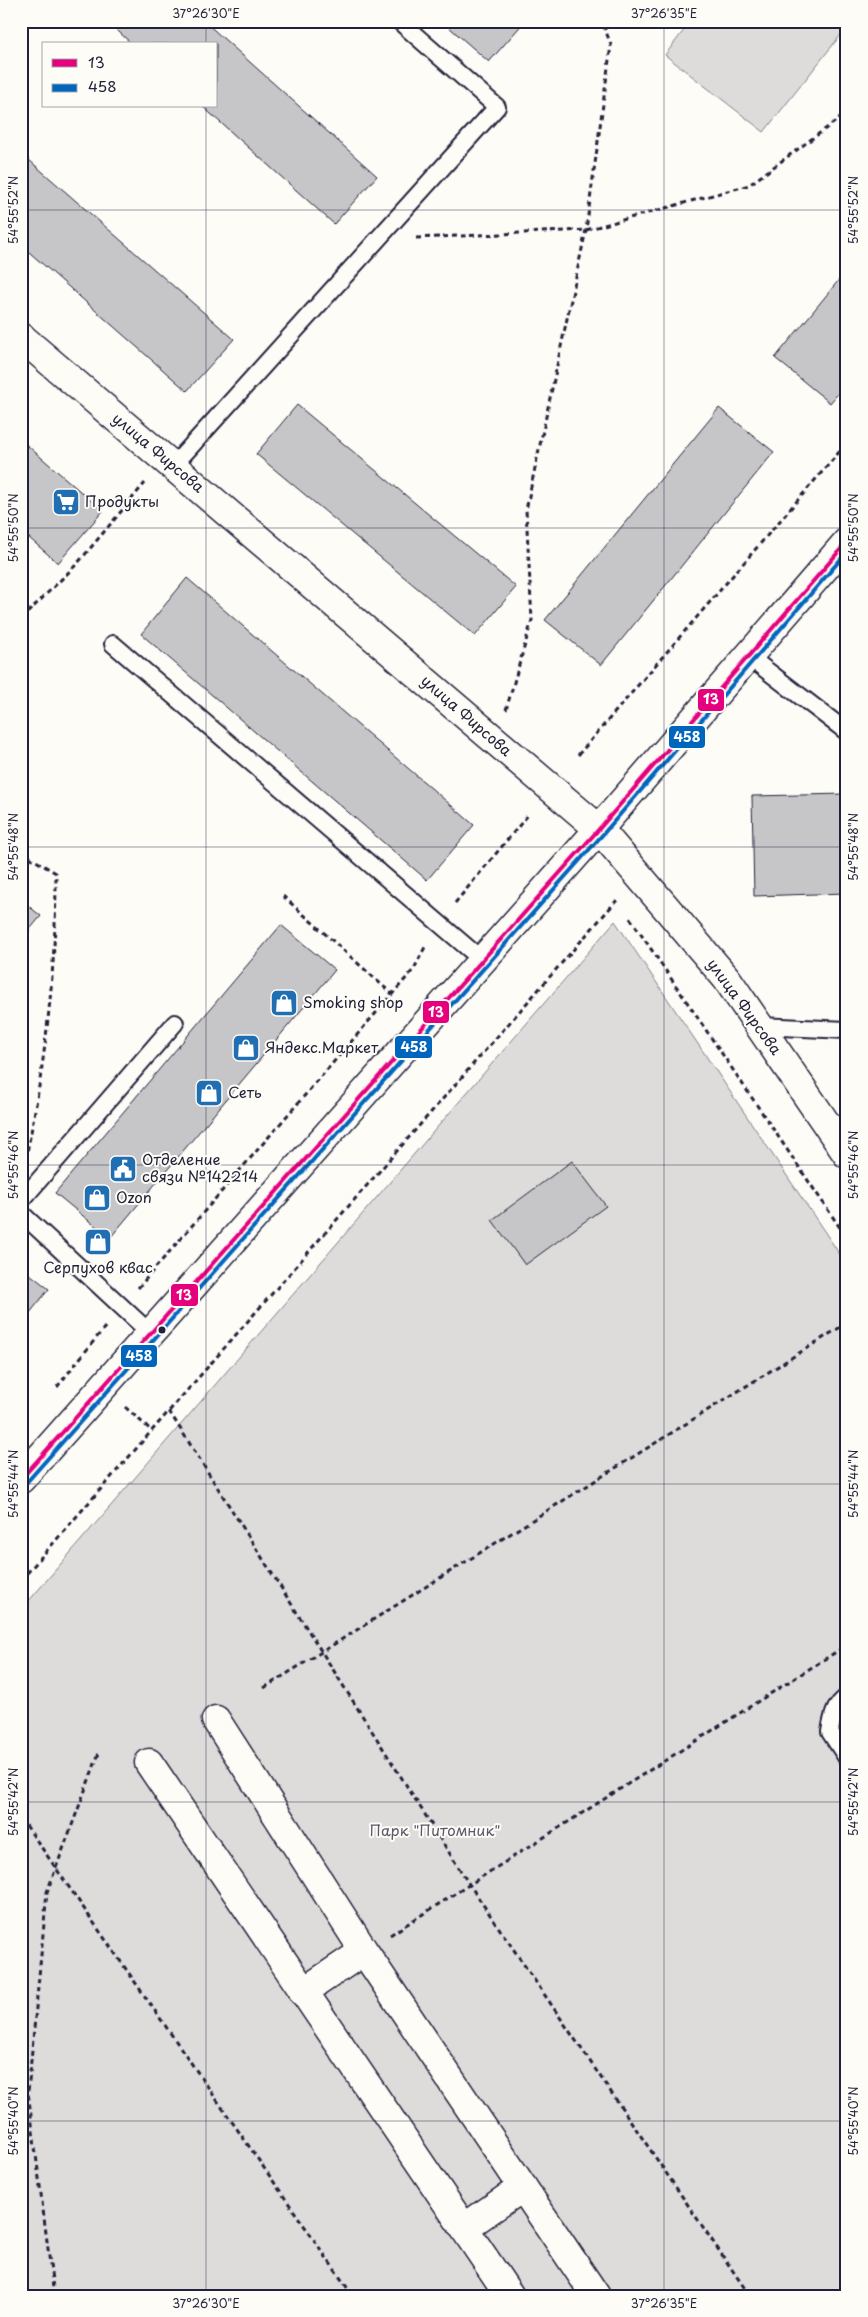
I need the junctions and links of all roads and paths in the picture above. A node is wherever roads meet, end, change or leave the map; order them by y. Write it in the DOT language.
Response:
graph roads {
  1 [pos="400,21"];
  2 [pos="602,21"];
  3 [pos="847,112"];
  4 [pos="586,230"];
  5 [pos="378,240"];
  6 [pos="21,337"];
  7 [pos="847,442"];
  8 [pos="169,463"];
  9 [pos="847,542"];
  10 [pos="21,619"];
  11 [pos="113,644"];
  12 [pos="748,656"];
  13 [pos="847,732"];
  14 [pos="497,742"];
  15 [pos="578,754"];
  16 [pos="528,815"];
  17 [pos="599,829"];
  18 [pos="21,852"];
  19 [pos="283,896"];
  20 [pos="623,907"];
  21 [pos="629,916"];
  22 [pos="439,922"];
  23 [pos="482,960"];
  24 [pos="392,994"];
  25 [pos="175,1023"];
  26 [pos="759,1026"];
  27 [pos="847,1030"];
  28 [pos="27,1153"];
  29 [pos="847,1154"];
  30 [pos="21,1201"];
  31 [pos="21,1213"];
  32 [pos="847,1238"];
  33 [pos="122,1307"];
  34 [pos="847,1323"];
  35 [pos="150,1333"];
  36 [pos="52,1393"];
  37 [pos="169,1411"];
  38 [pos="21,1479"];
  39 [pos="21,1580"];
  40 [pos="847,1645"];
  41 [pos="322,1651"];
  42 [pos="264,1688"];
  43 [pos="847,1697"];
  44 [pos="216,1720"];
  45 [pos="99,1753"];
  46 [pos="847,1758"];
  47 [pos="149,1763"];
  48 [pos="21,1818"];
  49 [pos="56,1869"];
  50 [pos="470,1884"];
  51 [pos="364,1951"];
  52 [pos="303,1992"];
  53 [pos="523,2187"];
  54 [pos="464,2228"];
  55 [pos="54,2296"];
  56 [pos="353,2296"];
  57 [pos="510,2296"];
  58 [pos="596,2296"];
  59 [pos="750,2296"];
  1 -- 5 [label="lane"];
  2 -- 4 [label="path"];
  3 -- 4 [label="path"];
  4 -- 5 [label="path"];
  4 -- 14 [label="path"];
  5 -- 8 [label="lane"];
  6 -- 8 [label="street, улица Фирсова"];
  7 -- 15 [label="path"];
  8 -- 10 [label="path"];
  8 -- 14 [label="street, улица Фирсова"];
  9 -- 12 [label="street"];
  11 -- 22 [label="lane"];
  12 -- 13 [label="lane"];
  12 -- 17 [label="street"];
  14 -- 17 [label="street, улица Фирсова"];
  16 -- 22 [label="path"];
  17 -- 23 [label="street"];
  17 -- 26 [label="street, улица Фирсова"];
  18 -- 28 [label="path"];
  19 -- 24 [label="path"];
  20 -- 37 [label="path"];
  21 -- 32 [label="path"];
  22 -- 23 [label="lane"];
  22 -- 24 [label="path"];
  23 -- 35 [label="street"];
  24 -- 33 [label="path"];
  25 -- 30 [label="lane"];
  26 -- 27 [label="lane"];
  26 -- 29 [label="street, улица Фирсова"];
  31 -- 33 [label="lane"];
  33 -- 35 [label="lane"];
  33 -- 36 [label="path"];
  34 -- 41 [label="path"];
  35 -- 38 [label="street"];
  37 -- 39 [label="path"];
  37 -- 41 [label="path"];
  40 -- 50 [label="path"];
  41 -- 42 [label="path"];
  41 -- 50 [label="path"];
  43 -- 46 [label="lane"];
  44 -- 51 [label="street"];
  45 -- 49 [label="path"];
  47 -- 52 [label="street"];
  48 -- 49 [label="path"];
  49 -- 55 [label="path"];
  49 -- 56 [label="path"];
  50 -- 51 [label="path"];
  50 -- 59 [label="path"];
  51 -- 52 [label="street"];
  51 -- 53 [label="street"];
  52 -- 54 [label="street"];
  53 -- 54 [label="street"];
  53 -- 58 [label="street"];
  54 -- 57 [label="street"];
}
